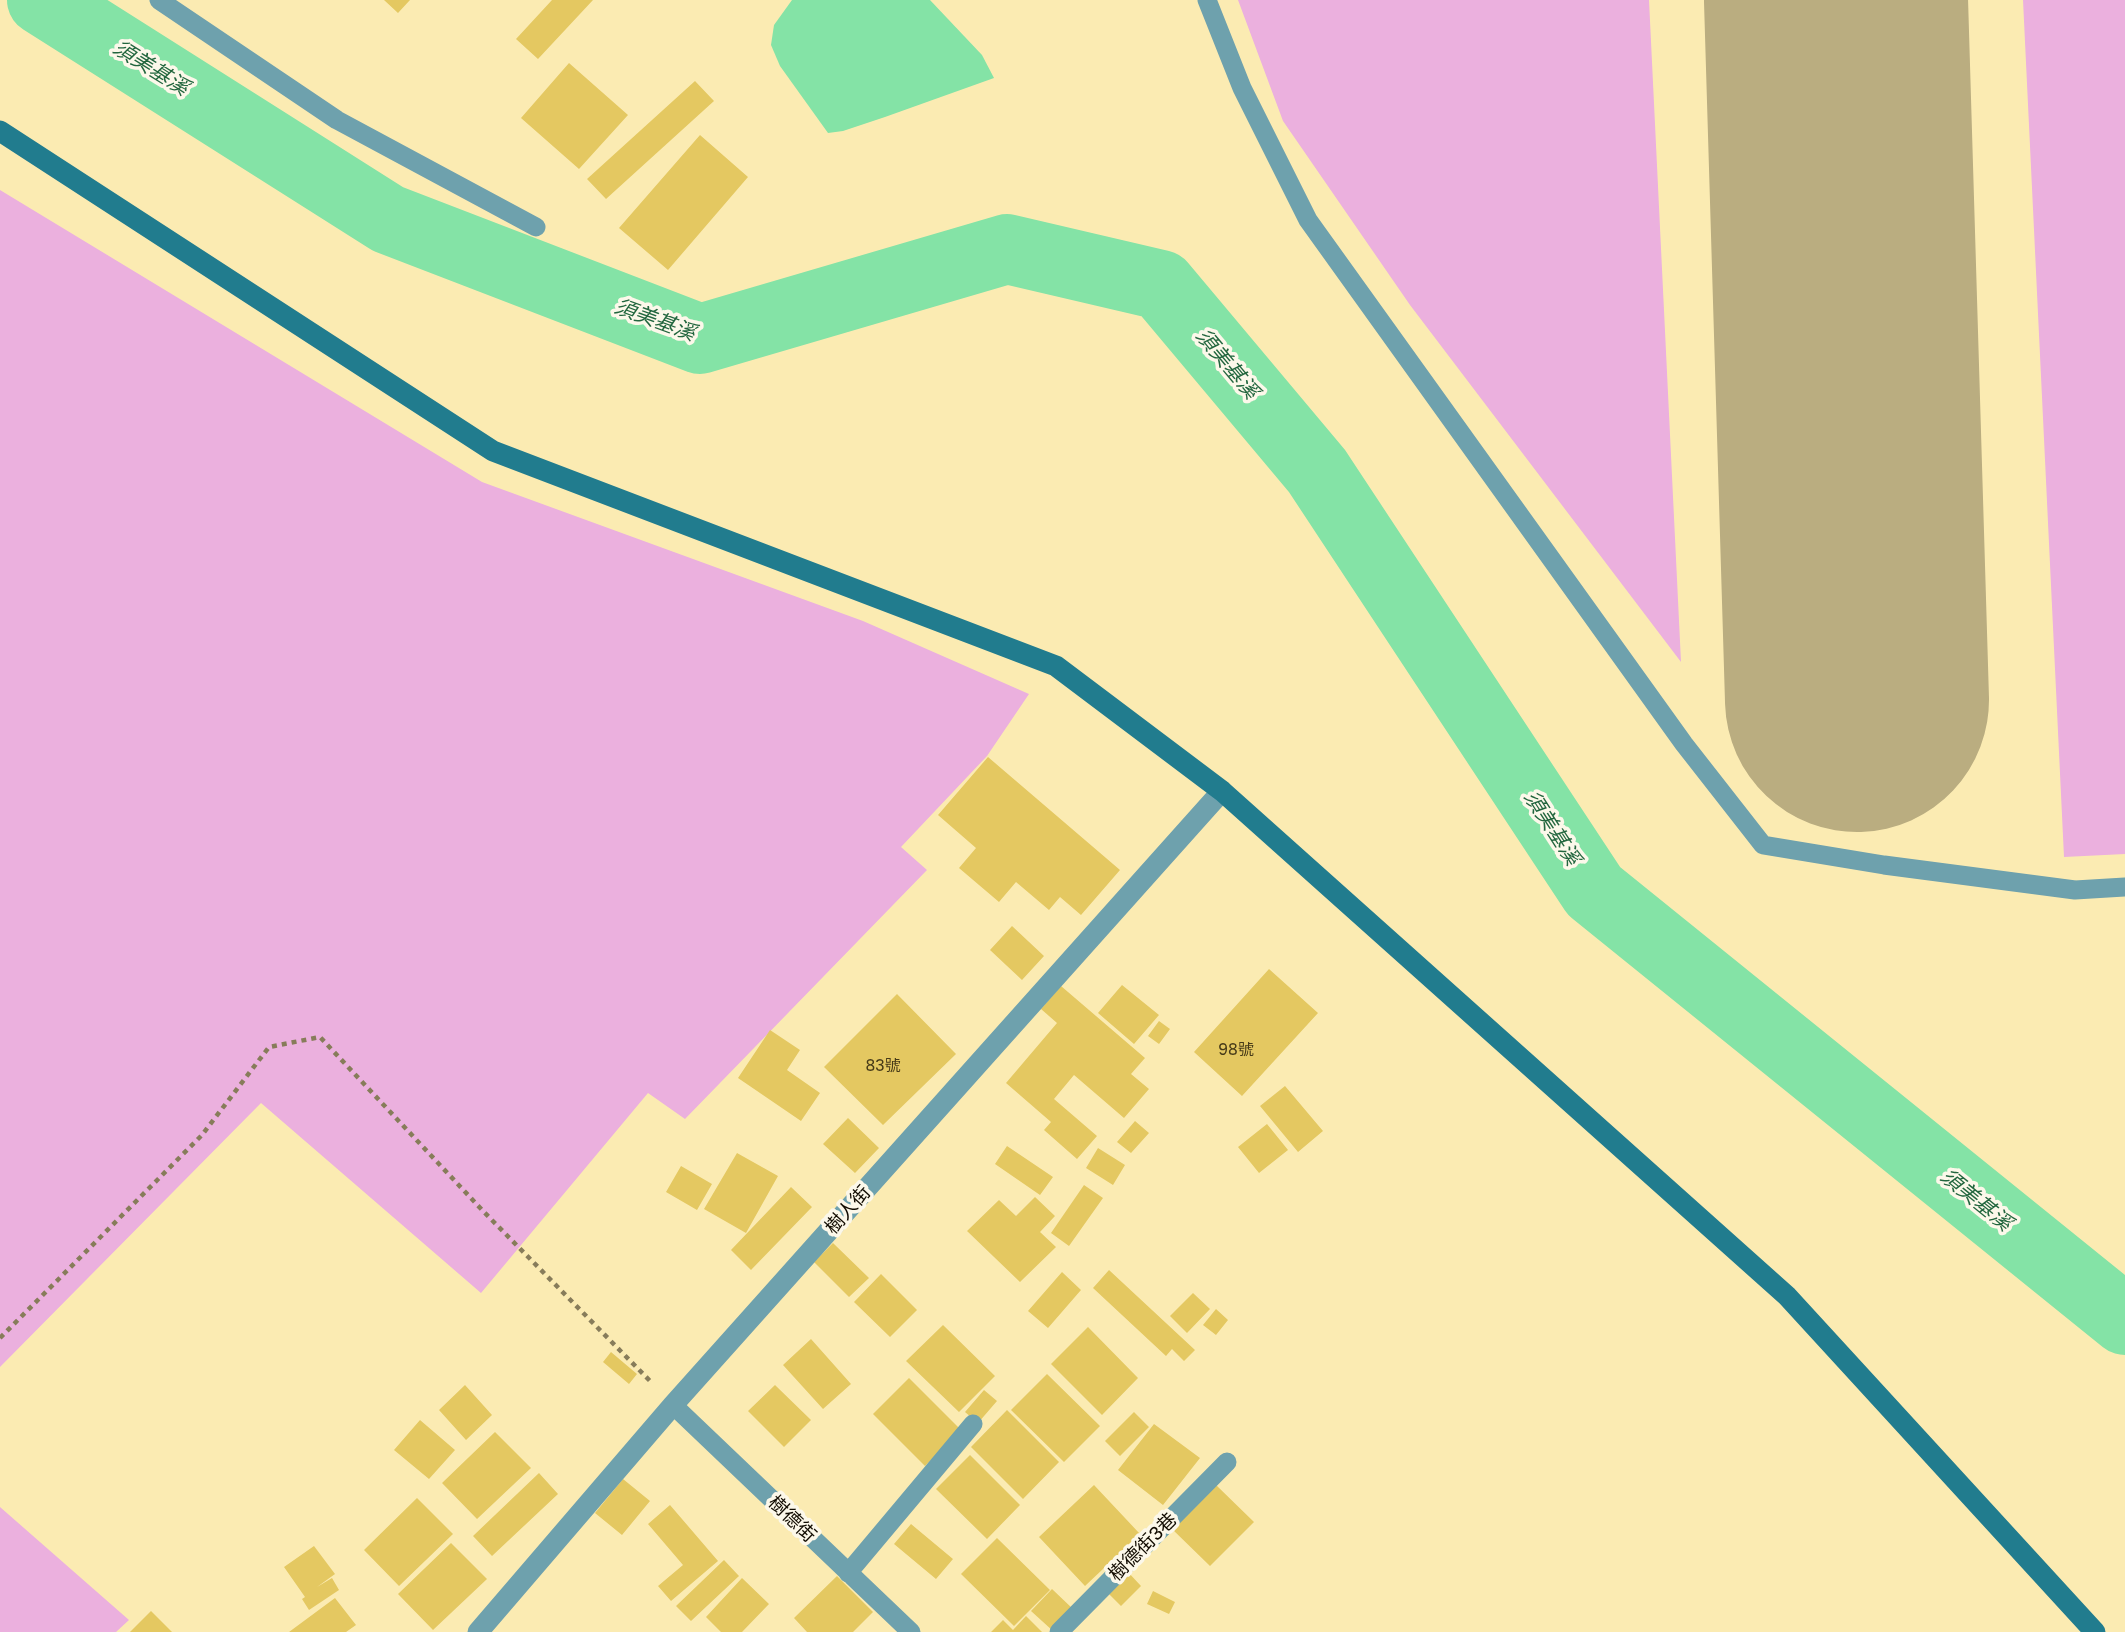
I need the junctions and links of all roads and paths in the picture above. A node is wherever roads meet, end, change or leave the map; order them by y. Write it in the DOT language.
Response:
graph roads {
  1 [pos="159,0"];
  2 [pos="1207,0"];
  3 [pos="0,131"];
  4 [pos="536,227"];
  5 [pos="1222,791"];
  6 [pos="2125,887"];
  7 [pos="0,1338"];
  8 [pos="673,1405"];
  9 [pos="973,1424"];
  10 [pos="1227,1462"];
  11 [pos="848,1573"];
  12 [pos="478,1632"];
  13 [pos="911,1632"];
  14 [pos="1059,1632"];
  15 [pos="2095,1632"];
  1 -- 4 [label="lane"];
  2 -- 6 [label="lane"];
  3 -- 5 [label="street"];
  5 -- 8 [label="street, 樹人街"];
  5 -- 15 [label="street"];
  7 -- 8 [label="path"];
  8 -- 11 [label="lane, 樹德街"];
  8 -- 12 [label="street, 樹人街"];
  9 -- 11 [label="lane"];
  10 -- 14 [label="lane, 樹德街3巷"];
  11 -- 13 [label="lane, 樹德街"];
}
